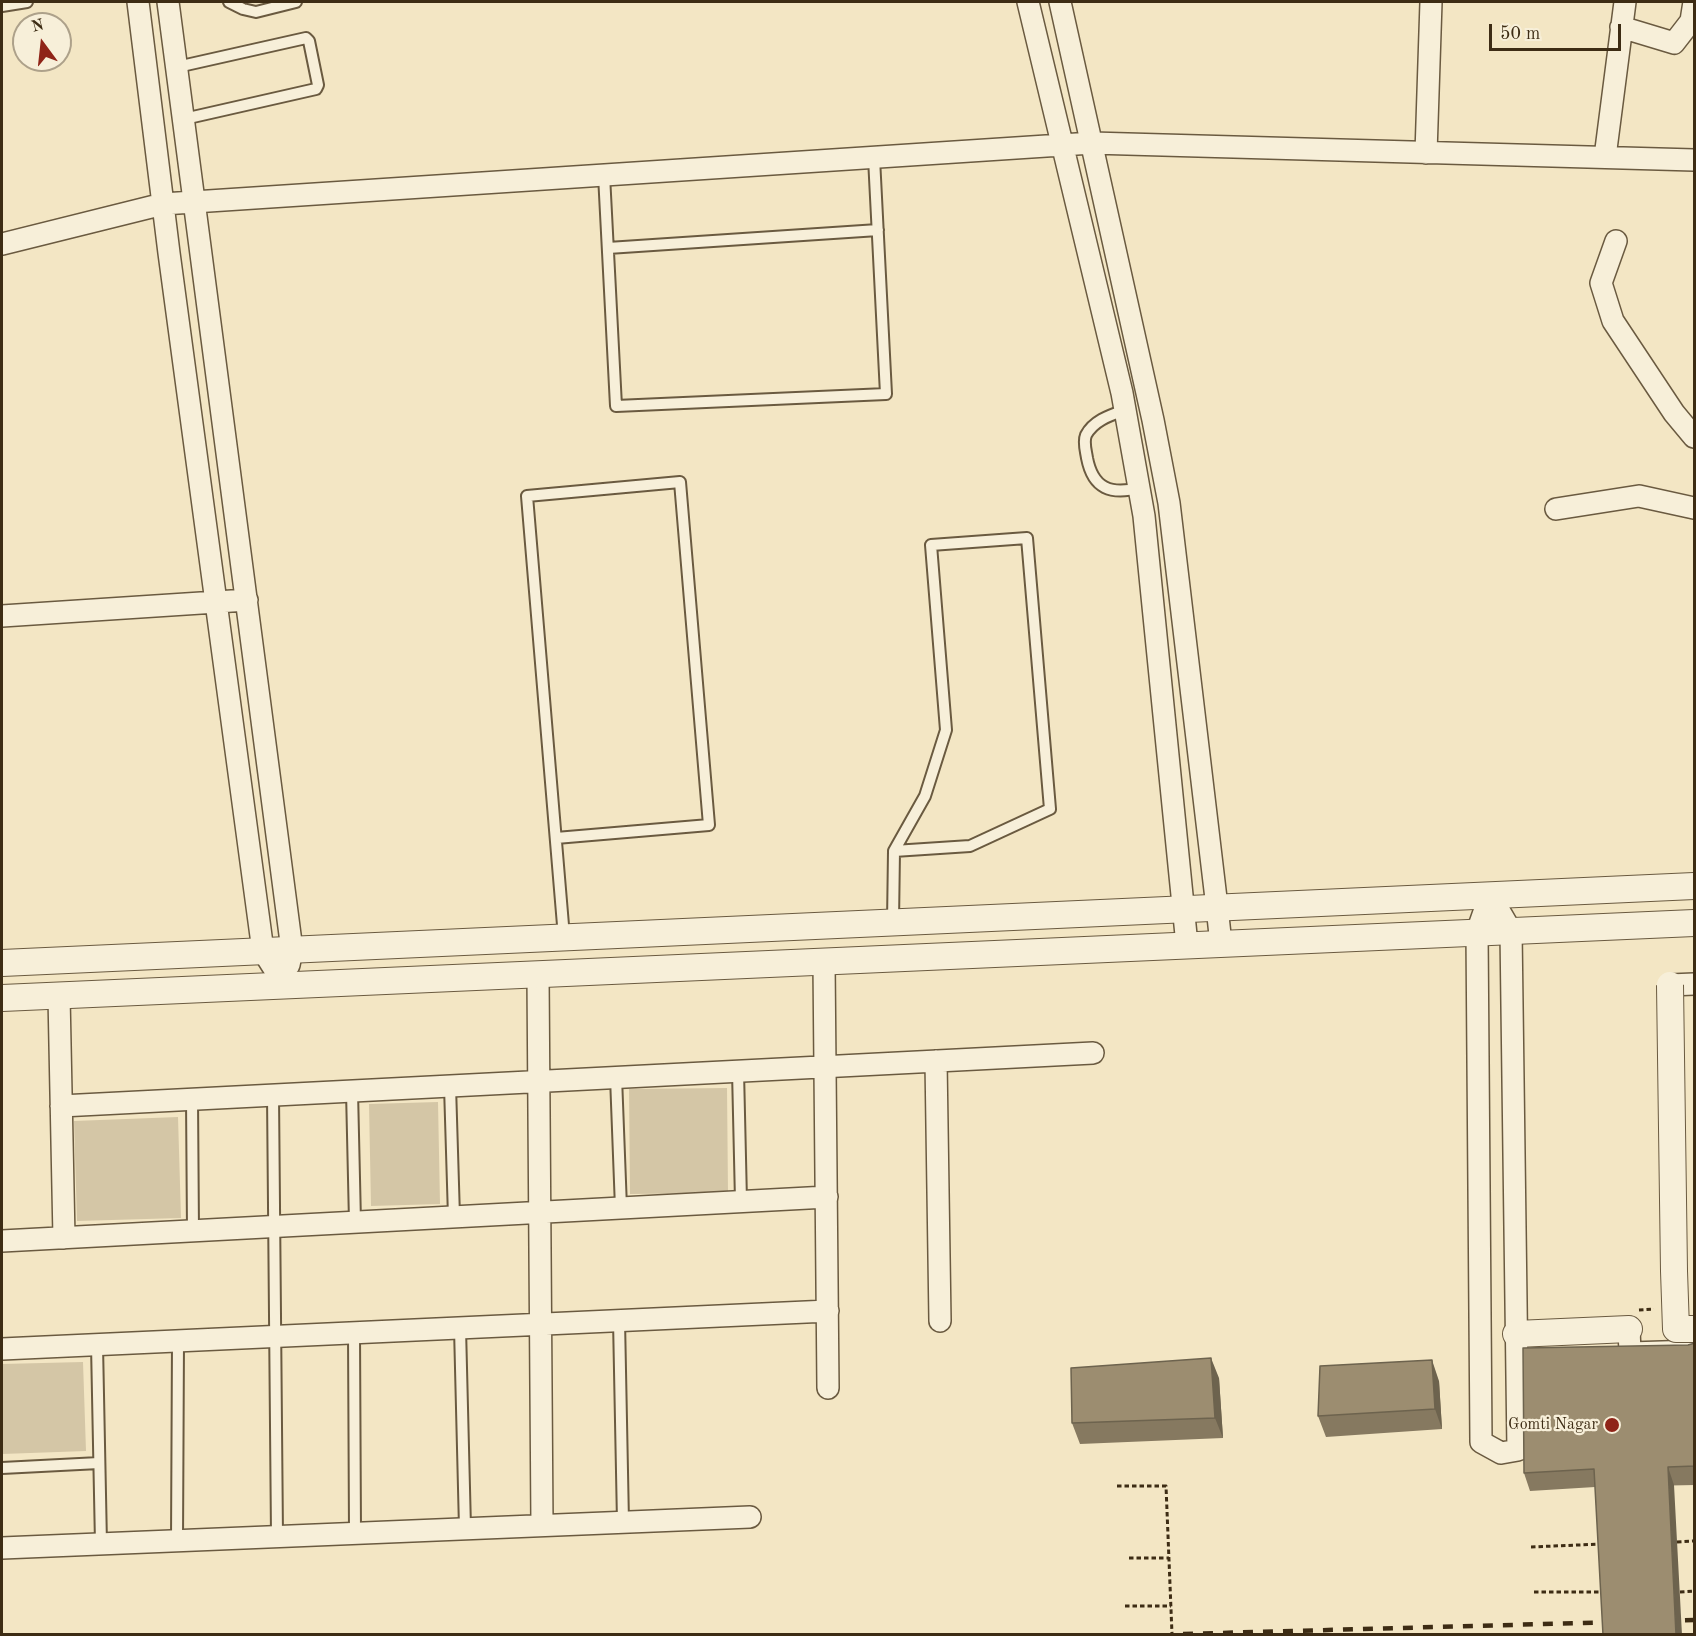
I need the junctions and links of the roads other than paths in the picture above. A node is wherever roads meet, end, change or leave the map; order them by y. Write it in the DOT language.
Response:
graph roads {
  1 [pos="27,2"];
  2 [pos="138,2"];
  3 [pos="168,2"];
  4 [pos="229,2"];
  5 [pos="296,2"];
  6 [pos="1028,2"];
  7 [pos="1060,2"];
  8 [pos="1431,2"];
  9 [pos="1625,2"];
  10 [pos="1694,2"];
  11 [pos="2,6"];
  12 [pos="1622,27"];
  13 [pos="177,67"];
  14 [pos="184,120"];
  15 [pos="1092,143"];
  16 [pos="1063,145"];
  17 [pos="1426,153"];
  18 [pos="1605,157"];
  19 [pos="874,158"];
  20 [pos="1695,160"];
  21 [pos="604,175"];
  22 [pos="195,203"];
  23 [pos="163,204"];
  24 [pos="878,230"];
  25 [pos="1616,241"];
  26 [pos="2,244"];
  27 [pos="608,248"];
  28 [pos="1125,410"];
  29 [pos="1695,437"];
  30 [pos="196,456"];
  31 [pos="1139,488"];
  32 [pos="232,490"];
  33 [pos="1695,508"];
  34 [pos="1556,509"];
  35 [pos="247,600"];
  36 [pos="216,603"];
  37 [pos="2,615"];
  38 [pos="556,838"];
  39 [pos="894,851"];
  40 [pos="1695,886"];
  41 [pos="1490,895"];
  42 [pos="1218,907"];
  43 [pos="1185,909"];
  44 [pos="893,922"];
  45 [pos="1695,923"];
  46 [pos="1511,931"];
  47 [pos="1477,933"];
  48 [pos="564,937"];
  49 [pos="1221,944"];
  50 [pos="1187,945"];
  51 [pos="292,950"];
  52 [pos="263,951"];
  53 [pos="824,962"];
  54 [pos="2,963"];
  55 [pos="538,975"];
  56 [pos="1682,984"];
  57 [pos="285,986"];
  58 [pos="59,996"];
  59 [pos="2,998"];
  60 [pos="1094,1053"];
  61 [pos="936,1061"];
  62 [pos="825,1067"];
  63 [pos="738,1071"];
  64 [pos="616,1077"];
  65 [pos="539,1082"];
  66 [pos="450,1086"];
  67 [pos="352,1091"];
  68 [pos="273,1095"];
  69 [pos="192,1099"];
  70 [pos="61,1106"];
  71 [pos="827,1197"];
  72 [pos="741,1201"];
  73 [pos="621,1208"];
  74 [pos="540,1212"];
  75 [pos="454,1217"];
  76 [pos="355,1222"];
  77 [pos="275,1226"];
  78 [pos="193,1231"];
  79 [pos="64,1238"];
  80 [pos="2,1241"];
  81 [pos="828,1311"];
  82 [pos="619,1320"];
  83 [pos="940,1321"];
  84 [pos="541,1324"];
  85 [pos="460,1328"];
  86 [pos="1629,1329"];
  87 [pos="1695,1329"];
  88 [pos="354,1333"];
  89 [pos="1516,1334"];
  90 [pos="276,1336"];
  91 [pos="178,1341"];
  92 [pos="97,1345"];
  93 [pos="2,1349"];
  94 [pos="1695,1351"];
  95 [pos="828,1388"];
  96 [pos="99,1463"];
  97 [pos="2,1468"];
  98 [pos="750,1517"];
  99 [pos="623,1522"];
  100 [pos="542,1525"];
  101 [pos="465,1528"];
  102 [pos="355,1533"];
  103 [pos="277,1536"];
  104 [pos="177,1541"];
  105 [pos="101,1544"];
  106 [pos="2,1548"];
  1 -- 11 [label="lane"];
  2 -- 23 [label="street"];
  3 -- 13 [label="street"];
  4 -- 5 [label="lane"];
  6 -- 16 [label="street"];
  7 -- 15 [label="street"];
  8 -- 17 [label="street"];
  9 -- 12 [label="street"];
  10 -- 12 [label="street"];
  12 -- 18 [label="street"];
  13 -- 14 [label="street"];
  13 -- 14 [label="lane"];
  14 -- 22 [label="street"];
  15 -- 16 [label="street"];
  15 -- 17 [label="street"];
  15 -- 42 [label="street"];
  16 -- 19 [label="street"];
  16 -- 28 [label="street"];
  17 -- 18 [label="street"];
  18 -- 20 [label="street"];
  19 -- 21 [label="street"];
  19 -- 24 [label="lane"];
  21 -- 22 [label="street"];
  21 -- 27 [label="lane"];
  22 -- 23 [label="street"];
  22 -- 32 [label="street"];
  23 -- 26 [label="street"];
  23 -- 30 [label="street"];
  24 -- 27 [label="lane"];
  24 -- 27 [label="lane"];
  25 -- 29 [label="street"];
  28 -- 31 [label="street"];
  28 -- 31 [label="lane"];
  30 -- 32 [label="street"];
  30 -- 36 [label="street"];
  31 -- 43 [label="street"];
  32 -- 35 [label="street"];
  33 -- 34 [label="street"];
  35 -- 36 [label="street"];
  35 -- 51 [label="street"];
  36 -- 37 [label="street"];
  36 -- 52 [label="street"];
  38 -- 38 [label="lane"];
  38 -- 48 [label="lane"];
  39 -- 39 [label="lane"];
  39 -- 44 [label="lane"];
  40 -- 41 [label="street"];
  41 -- 42 [label="street"];
  41 -- 46 [label="street"];
  41 -- 47 [label="street"];
  42 -- 43 [label="street"];
  42 -- 49 [label="street"];
  43 -- 44 [label="street"];
  43 -- 50 [label="street"];
  44 -- 48 [label="street"];
  45 -- 46 [label="street"];
  46 -- 47 [label="street"];
  46 -- 89 [label="street"];
  47 -- 49 [label="street"];
  47 -- 89 [label="street"];
  48 -- 51 [label="street"];
  49 -- 50 [label="street"];
  50 -- 53 [label="street"];
  51 -- 52 [label="street"];
  51 -- 57 [label="street"];
  52 -- 54 [label="street"];
  52 -- 57 [label="street"];
  53 -- 55 [label="street"];
  53 -- 62 [label="street"];
  55 -- 57 [label="street"];
  55 -- 65 [label="street"];
  56 -- 87 [label="street, bridge"];
  57 -- 58 [label="street"];
  58 -- 59 [label="street"];
  58 -- 70 [label="street"];
  60 -- 61 [label="street"];
  61 -- 62 [label="street"];
  61 -- 83 [label="street"];
  62 -- 63 [label="street"];
  62 -- 71 [label="street"];
  63 -- 64 [label="street"];
  63 -- 72 [label="lane"];
  64 -- 65 [label="street"];
  64 -- 73 [label="lane"];
  65 -- 66 [label="street"];
  65 -- 74 [label="street"];
  66 -- 67 [label="street"];
  66 -- 75 [label="lane"];
  67 -- 68 [label="street"];
  67 -- 76 [label="lane"];
  68 -- 69 [label="street"];
  68 -- 77 [label="lane"];
  69 -- 70 [label="street"];
  69 -- 78 [label="lane"];
  70 -- 79 [label="street"];
  71 -- 72 [label="street"];
  71 -- 81 [label="street"];
  72 -- 73 [label="street"];
  73 -- 74 [label="street"];
  74 -- 75 [label="street"];
  74 -- 84 [label="street"];
  75 -- 76 [label="street"];
  76 -- 77 [label="street"];
  77 -- 78 [label="street"];
  77 -- 90 [label="lane"];
  78 -- 79 [label="street"];
  79 -- 80 [label="street"];
  81 -- 82 [label="street"];
  81 -- 95 [label="street"];
  82 -- 84 [label="street"];
  82 -- 99 [label="lane"];
  84 -- 85 [label="street"];
  84 -- 100 [label="street"];
  85 -- 88 [label="street"];
  85 -- 101 [label="lane"];
  86 -- 89 [label="street"];
  86 -- 94 [label="street"];
  88 -- 90 [label="street"];
  88 -- 102 [label="lane"];
  90 -- 91 [label="street"];
  90 -- 103 [label="lane"];
  91 -- 92 [label="street"];
  91 -- 104 [label="lane"];
  92 -- 93 [label="street"];
  92 -- 96 [label="lane"];
  96 -- 97 [label="lane"];
  96 -- 105 [label="lane"];
  98 -- 99 [label="street"];
  99 -- 100 [label="street"];
  100 -- 101 [label="street"];
  101 -- 102 [label="street"];
  102 -- 103 [label="street"];
  103 -- 104 [label="street"];
  104 -- 105 [label="street"];
  105 -- 106 [label="street"];
}
